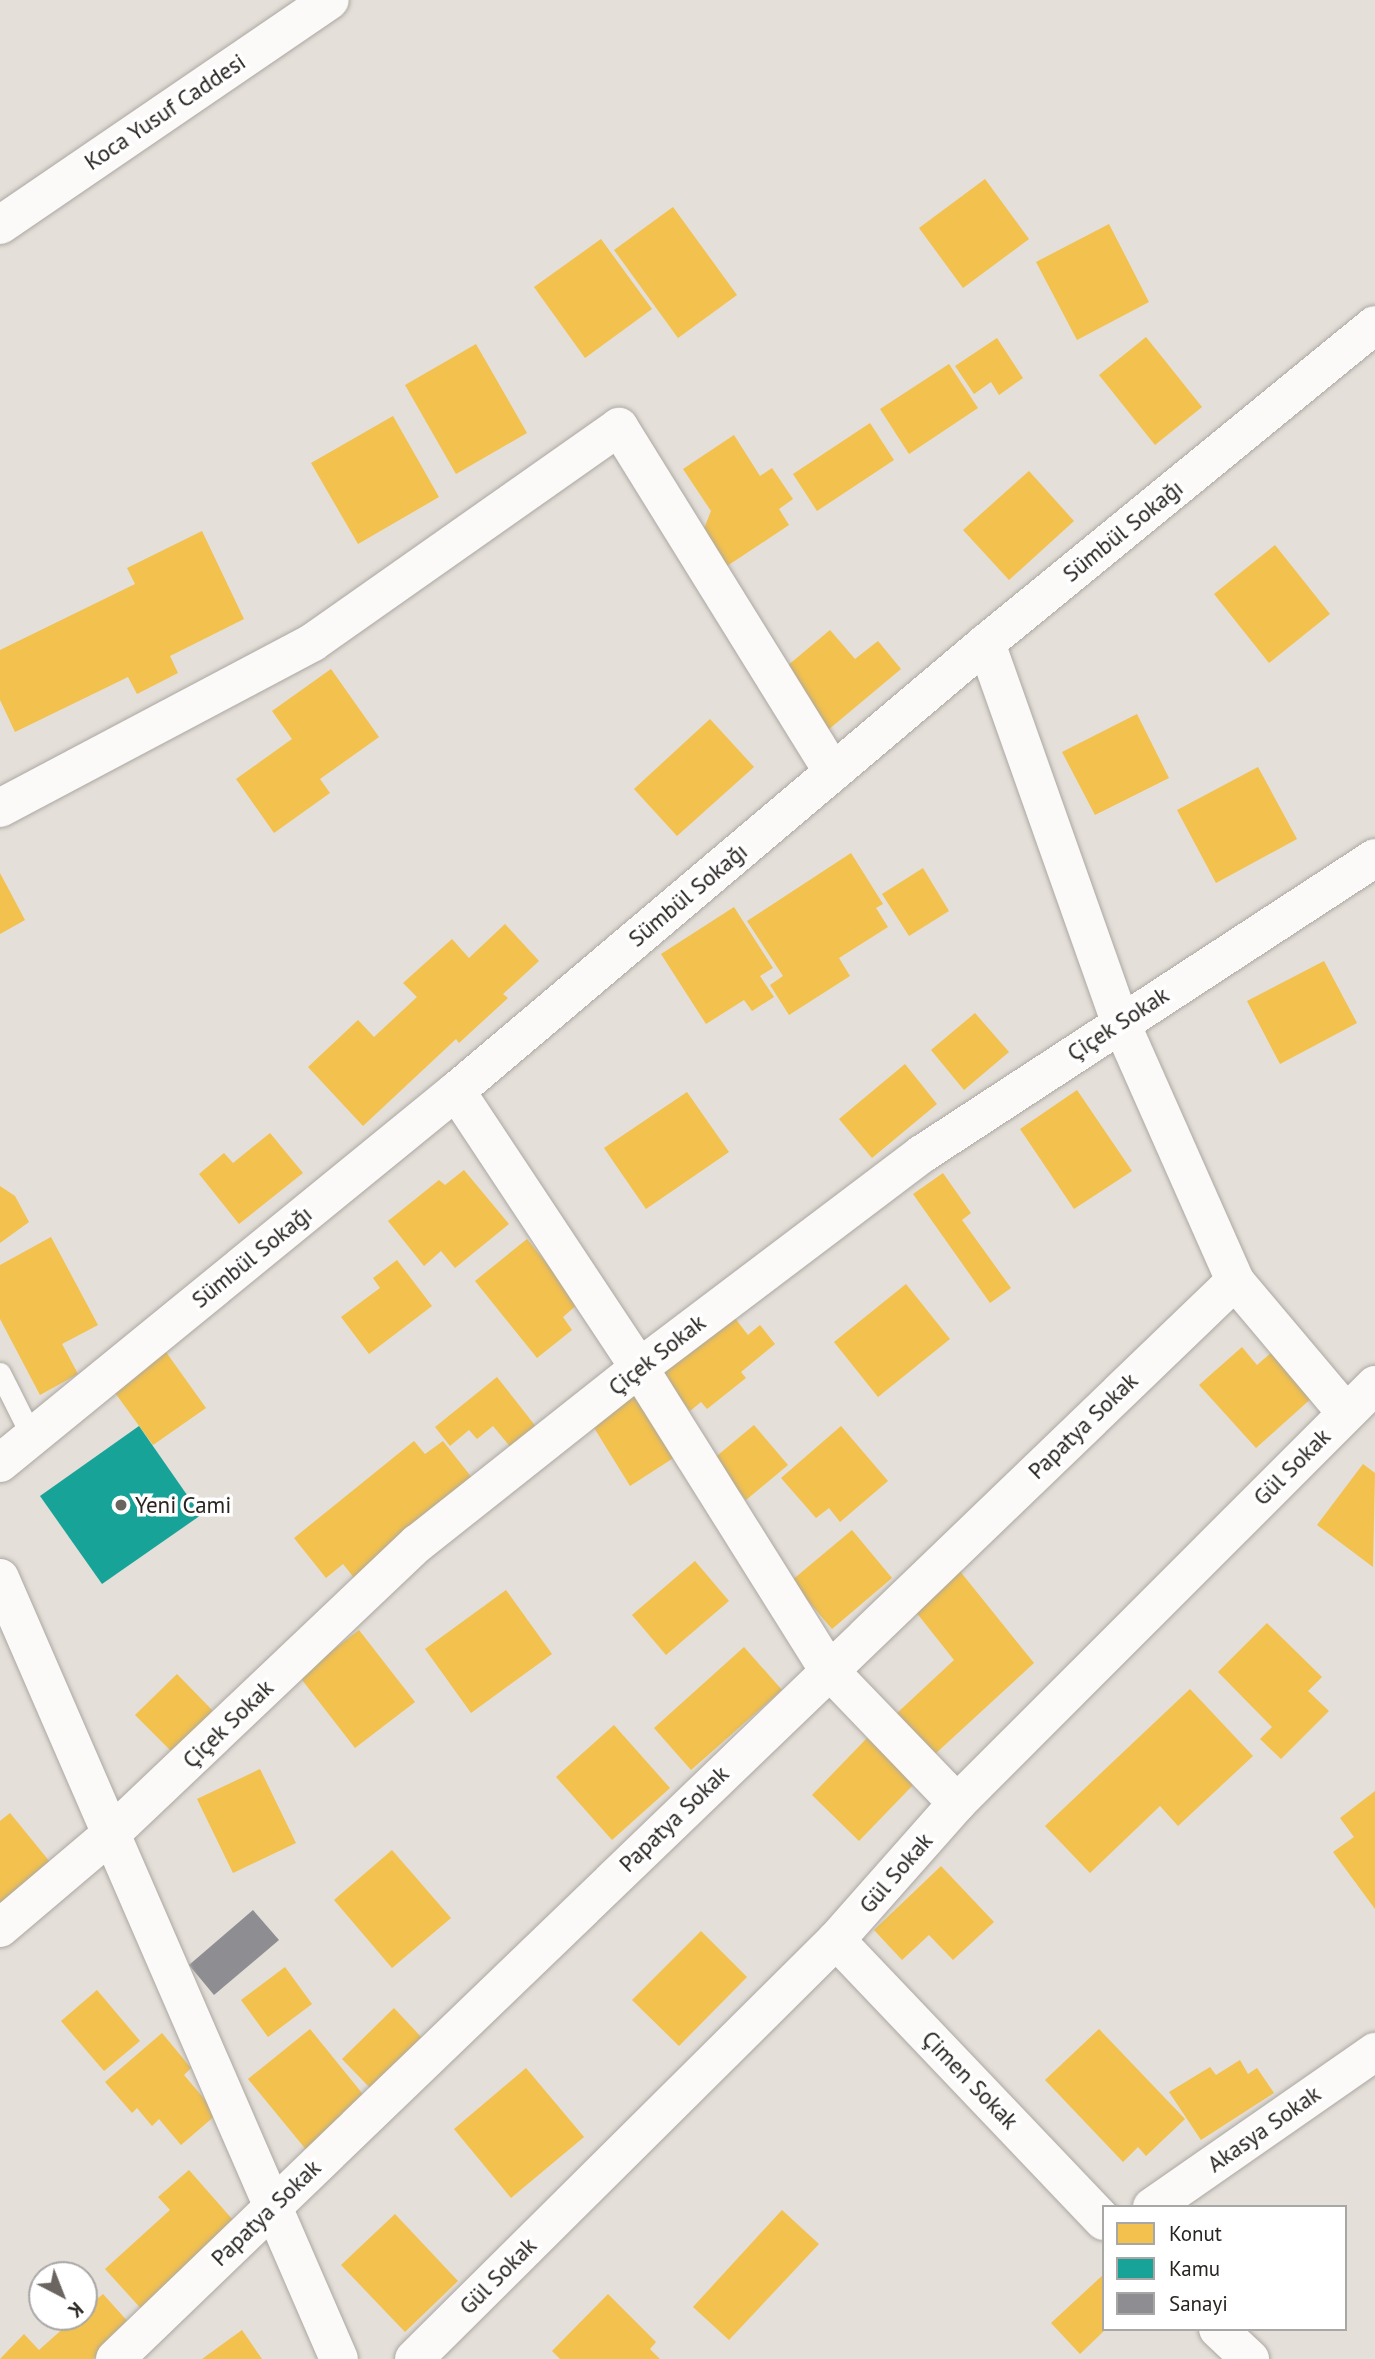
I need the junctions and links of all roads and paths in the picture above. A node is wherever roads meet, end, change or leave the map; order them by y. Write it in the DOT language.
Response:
graph roads {
  1 [pos="330,0"];
  2 [pos="0,225"];
  3 [pos="1375,326"];
  4 [pos="986,643"];
  5 [pos="833,772"];
  6 [pos="0,808"];
  7 [pos="1375,859"];
  8 [pos="1120,1021"];
  9 [pos="456,1091"];
  10 [pos="1235,1281"];
  11 [pos="639,1368"];
  12 [pos="0,1373"];
  13 [pos="1375,1385"];
  14 [pos="1346,1413"];
  15 [pos="32,1437"];
  16 [pos="0,1463"];
  17 [pos="0,1578"];
  18 [pos="828,1669"];
  19 [pos="957,1803"];
  20 [pos="111,1834"];
  21 [pos="0,1928"];
  22 [pos="836,1940"];
  23 [pos="1375,2052"];
  24 [pos="1155,2205"];
  25 [pos="271,2208"];
  26 [pos="1102,2219"];
  27 [pos="1220,2331"];
  28 [pos="115,2359"];
  29 [pos="339,2359"];
  30 [pos="414,2359"];
  31 [pos="1250,2359"];
  1 -- 2 [label="street, Koca Yusuf Caddesi"];
  3 -- 4 [label="street, Sümbül Sokağı"];
  4 -- 5 [label="street, Sümbül Sokağı"];
  4 -- 8 [label="street"];
  5 -- 6 [label="street"];
  5 -- 9 [label="street, Sümbül Sokağı"];
  7 -- 8 [label="street, Çiçek Sokak"];
  8 -- 10 [label="street"];
  8 -- 11 [label="street, Çiçek Sokak"];
  9 -- 11 [label="street"];
  9 -- 15 [label="street, Sümbül Sokağı"];
  10 -- 14 [label="street"];
  10 -- 18 [label="street, Papatya Sokak"];
  11 -- 18 [label="street"];
  11 -- 20 [label="street, Çiçek Sokak"];
  12 -- 15 [label="lane"];
  13 -- 14 [label="street, Gül Sokak"];
  14 -- 19 [label="street, Gül Sokak"];
  15 -- 16 [label="street, Sümbül Sokağı"];
  17 -- 20 [label="street"];
  18 -- 19 [label="street"];
  18 -- 25 [label="street, Papatya Sokak"];
  19 -- 22 [label="street, Gül Sokak"];
  20 -- 21 [label="street, Çiçek Sokak"];
  20 -- 25 [label="street"];
  22 -- 26 [label="street, Çimen Sokak"];
  22 -- 30 [label="street, Gül Sokak"];
  23 -- 24 [label="street, Akasya Sokak"];
  25 -- 28 [label="street, Papatya Sokak"];
  25 -- 29 [label="street"];
  27 -- 31 [label="street"];
}
